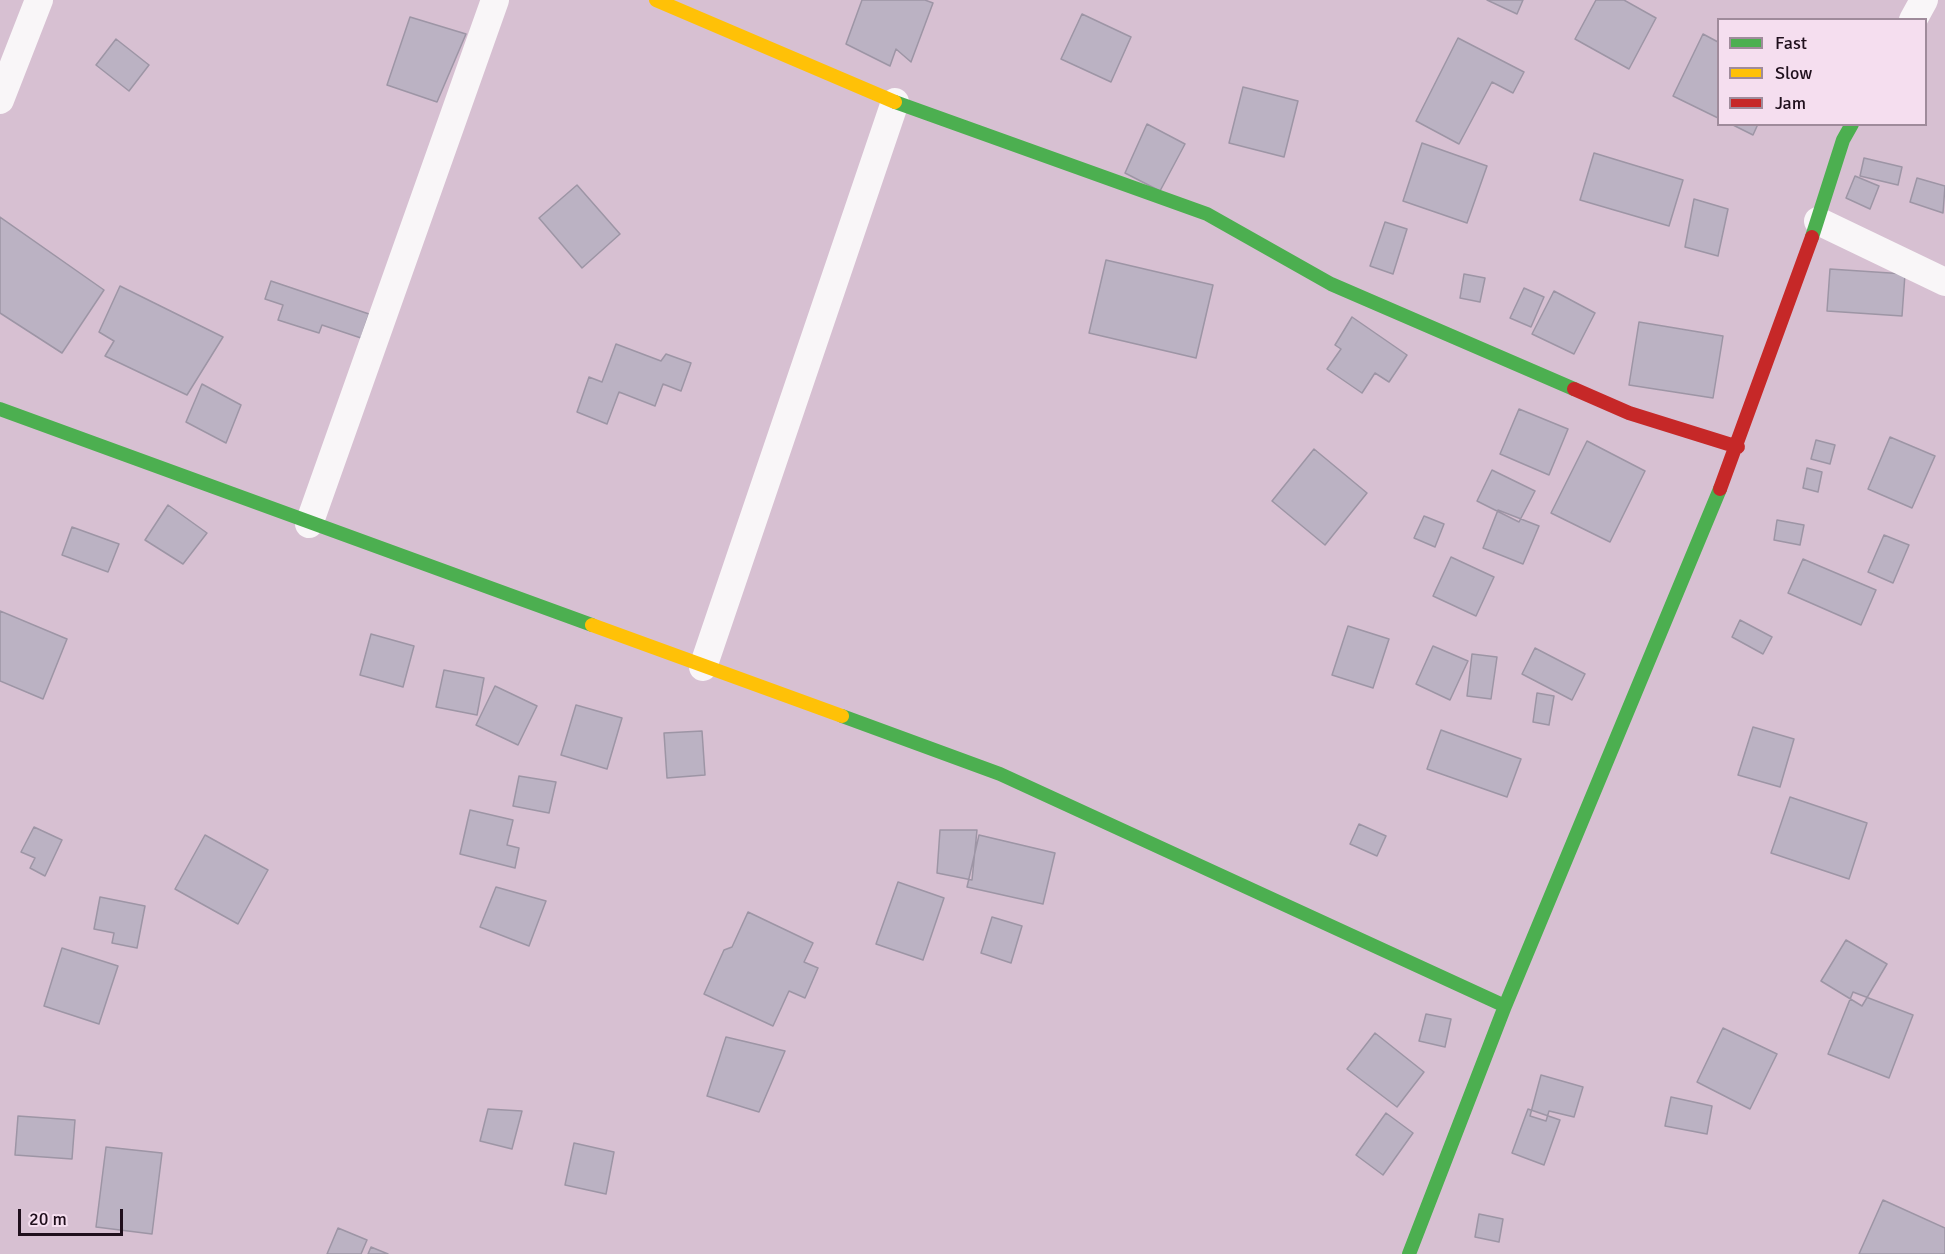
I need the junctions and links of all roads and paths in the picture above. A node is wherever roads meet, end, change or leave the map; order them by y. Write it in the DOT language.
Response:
graph roads {
  1 [pos="39,0"];
  2 [pos="495,0"];
  3 [pos="656,0"];
  4 [pos="1924,0"];
  5 [pos="1914,18"];
  6 [pos="0,100"];
  7 [pos="895,102"];
  8 [pos="1851,126"];
  9 [pos="1818,221"];
  10 [pos="1945,282"];
  11 [pos="0,409"];
  12 [pos="1738,447"];
  13 [pos="309,524"];
  14 [pos="703,667"];
  15 [pos="1505,1006"];
  16 [pos="1409,1254"];
  1 -- 6 [label="street"];
  2 -- 13 [label="street"];
  3 -- 7 [label="street"];
  4 -- 5 [label="street"];
  7 -- 12 [label="street"];
  7 -- 14 [label="street"];
  8 -- 9 [label="street"];
  9 -- 10 [label="street"];
  9 -- 12 [label="street"];
  11 -- 13 [label="street"];
  12 -- 15 [label="street"];
  13 -- 14 [label="street"];
  14 -- 15 [label="street"];
  15 -- 16 [label="street"];
}
